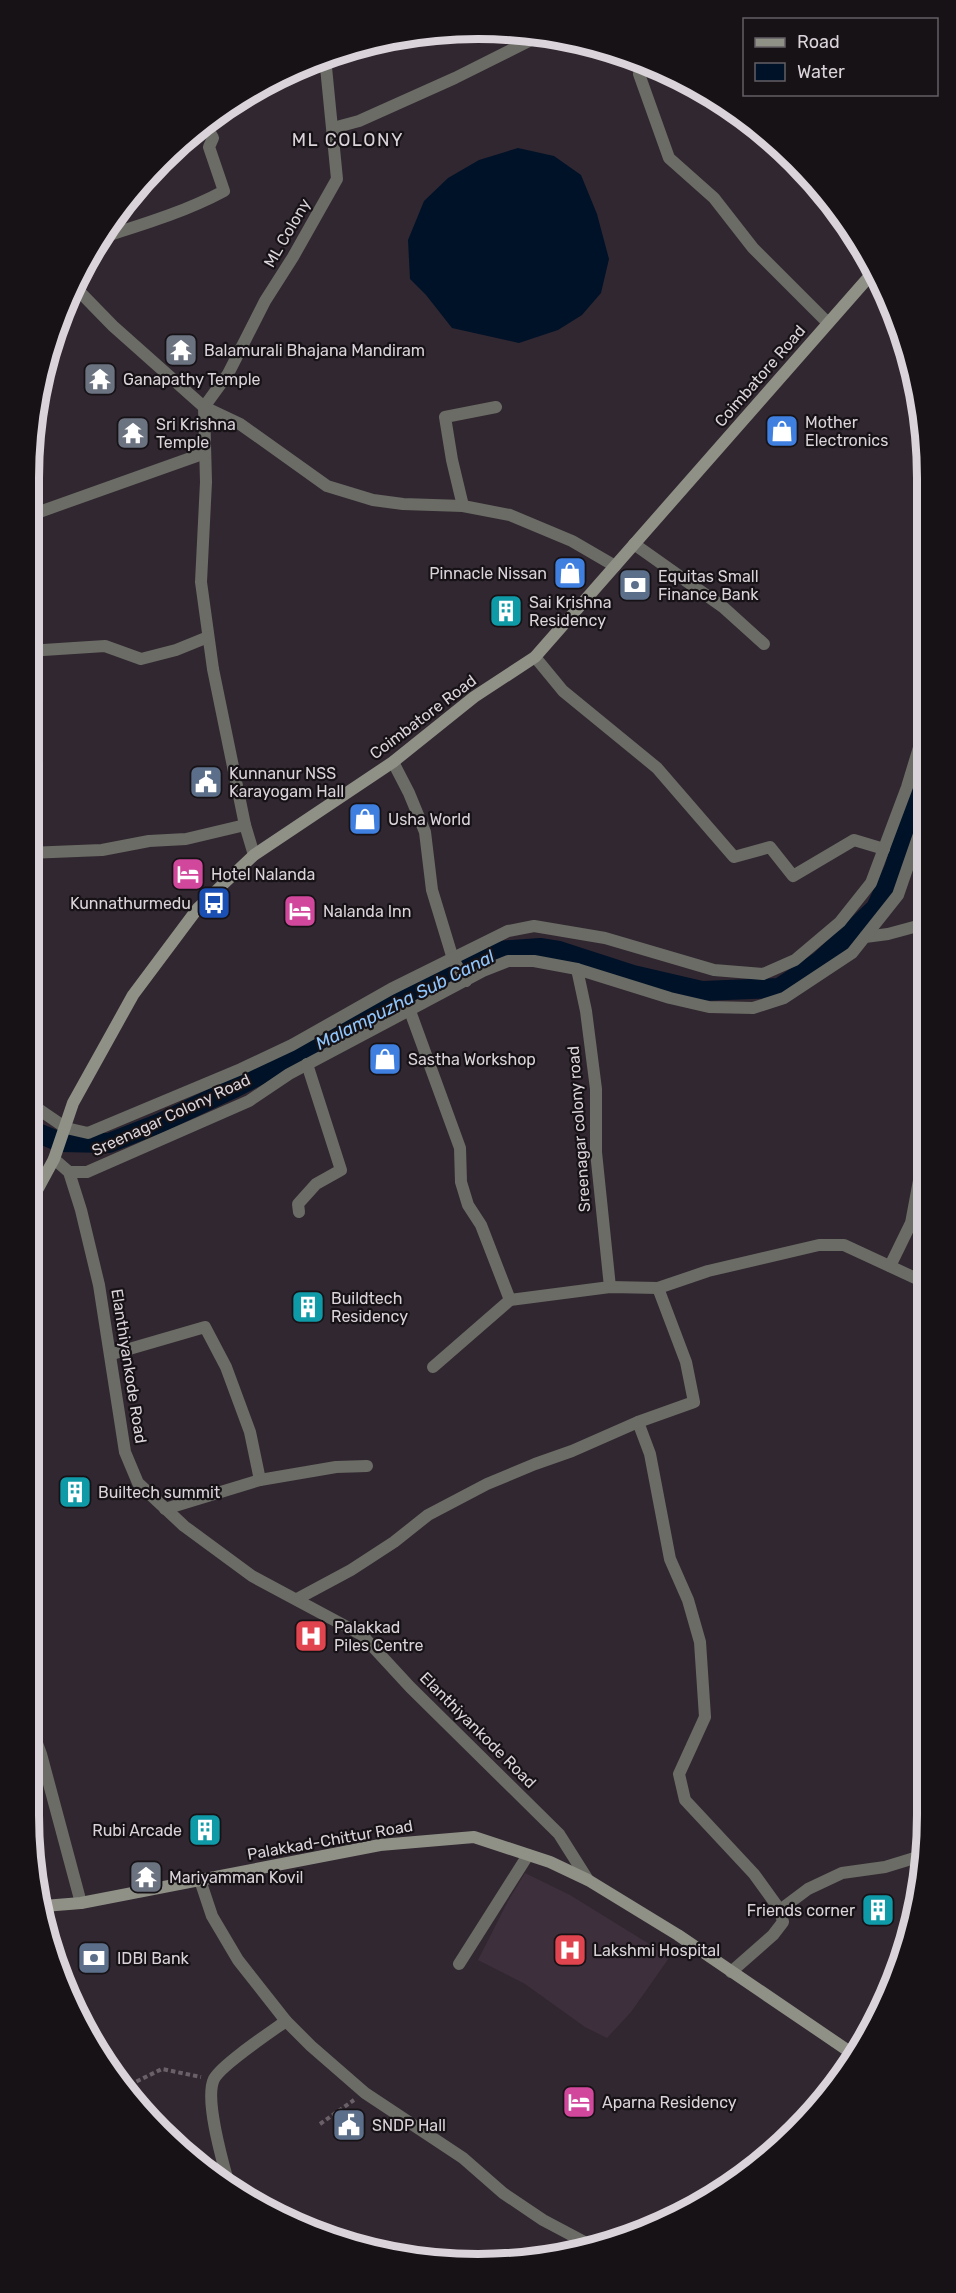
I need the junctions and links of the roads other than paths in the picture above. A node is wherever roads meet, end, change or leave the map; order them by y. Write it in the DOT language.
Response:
graph roads {
  1 [pos="527,42"];
  2 [pos="327,66"];
  3 [pos="639,74"];
  4 [pos="333,128"];
  5 [pos="209,131"];
  6 [pos="113,233"];
  7 [pos="868,277"];
  8 [pos="80,292"];
  9 [pos="828,323"];
  10 [pos="204,407"];
  11 [pos="496,407"];
  12 [pos="205,453"];
  13 [pos="463,506"];
  14 [pos="39,512"];
  15 [pos="634,544"];
  16 [pos="615,566"];
  17 [pos="208,637"];
  18 [pos="764,644"];
  19 [pos="39,650"];
  20 [pos="535,657"];
  21 [pos="917,754"];
  22 [pos="393,762"];
  23 [pos="245,825"];
  24 [pos="917,840"];
  25 [pos="884,849"];
  26 [pos="39,853"];
  27 [pos="254,855"];
  28 [pos="917,926"];
  29 [pos="865,937"];
  30 [pos="453,959"];
  31 [pos="578,969"];
  32 [pos="466,981"];
  33 [pos="410,1011"];
  34 [pos="308,1064"];
  35 [pos="39,1110"];
  36 [pos="66,1128"];
  37 [pos="54,1159"];
  38 [pos="69,1172"];
  39 [pos="39,1187"];
  40 [pos="917,1191"];
  41 [pos="299,1212"];
  42 [pos="890,1266"];
  43 [pos="917,1280"];
  44 [pos="610,1287"];
  45 [pos="658,1288"];
  46 [pos="510,1300"];
  47 [pos="111,1354"];
  48 [pos="433,1367"];
  49 [pos="638,1422"];
  50 [pos="367,1466"];
  51 [pos="260,1480"];
  52 [pos="165,1509"];
  53 [pos="297,1599"];
  54 [pos="39,1752"];
  55 [pos="528,1855"];
  56 [pos="915,1858"];
  57 [pos="200,1880"];
  58 [pos="588,1880"];
  59 [pos="81,1903"];
  60 [pos="48,1906"];
  61 [pos="780,1910"];
  62 [pos="459,1964"];
  63 [pos="731,1972"];
  64 [pos="286,2020"];
  65 [pos="848,2051"];
  66 [pos="227,2174"];
  67 [pos="583,2241"];
  1 -- 4 [label="street"];
  2 -- 4 [label="street, ML Colony"];
  3 -- 9 [label="street"];
  4 -- 10 [label="street, ML Colony"];
  5 -- 6 [label="street"];
  7 -- 9 [label="main road, Coimbatore Road"];
  8 -- 10 [label="street"];
  9 -- 15 [label="main road, Coimbatore Road"];
  10 -- 12 [label="street"];
  10 -- 13 [label="street"];
  11 -- 13 [label="street"];
  12 -- 14 [label="street"];
  12 -- 17 [label="street"];
  13 -- 16 [label="street"];
  15 -- 16 [label="main road, Coimbatore Road"];
  15 -- 18 [label="street"];
  16 -- 20 [label="main road, Coimbatore Road"];
  17 -- 19 [label="street"];
  17 -- 23 [label="street"];
  20 -- 22 [label="main road, Coimbatore Road"];
  20 -- 25 [label="street"];
  21 -- 25 [label="street"];
  22 -- 27 [label="main road, Coimbatore Road"];
  22 -- 30 [label="street"];
  23 -- 26 [label="street"];
  23 -- 27 [label="street"];
  24 -- 29 [label="street, Sreenagar Colony Road"];
  25 -- 30 [label="street"];
  27 -- 36 [label="main road, Coimbatore Road"];
  28 -- 29 [label="street"];
  29 -- 31 [label="street, Sreenagar Colony Road"];
  30 -- 32 [label="street"];
  30 -- 36 [label="street"];
  31 -- 32 [label="street, Sreenagar Colony Road"];
  31 -- 44 [label="street, Sreenagar colony road"];
  32 -- 33 [label="street, Sreenagar Colony Road"];
  33 -- 34 [label="street, Sreenagar Colony Road"];
  33 -- 46 [label="street"];
  34 -- 38 [label="street, Sreenagar Colony Road"];
  34 -- 41 [label="street"];
  35 -- 36 [label="street"];
  36 -- 37 [label="main road, Coimbatore Road"];
  37 -- 38 [label="street"];
  37 -- 39 [label="main road, Coimbatore Road"];
  38 -- 47 [label="street, Elanthiyankode Road"];
  40 -- 42 [label="street"];
  42 -- 43 [label="street"];
  42 -- 45 [label="street"];
  44 -- 45 [label="street"];
  44 -- 46 [label="street"];
  45 -- 49 [label="street"];
  46 -- 48 [label="street"];
  47 -- 51 [label="street"];
  47 -- 52 [label="street, Elanthiyankode Road"];
  49 -- 53 [label="street"];
  49 -- 61 [label="street"];
  50 -- 51 [label="street"];
  51 -- 52 [label="street"];
  52 -- 53 [label="street, Elanthiyankode Road"];
  53 -- 58 [label="street, Elanthiyankode Road"];
  54 -- 59 [label="street"];
  55 -- 57 [label="main road, Palakkad-Chittur Road"];
  55 -- 58 [label="main road, Palakkad-Chittur Road"];
  55 -- 62 [label="street"];
  56 -- 61 [label="street"];
  57 -- 59 [label="main road, Palakkad-Chittur Road"];
  57 -- 64 [label="street"];
  58 -- 63 [label="main road, Palakkad-Chittur Road"];
  59 -- 60 [label="main road, Palakkad-Chittur Road"];
  61 -- 63 [label="street"];
  63 -- 65 [label="main road, Palakkad-Chittur Road"];
  64 -- 66 [label="street"];
  64 -- 67 [label="street"];
}
